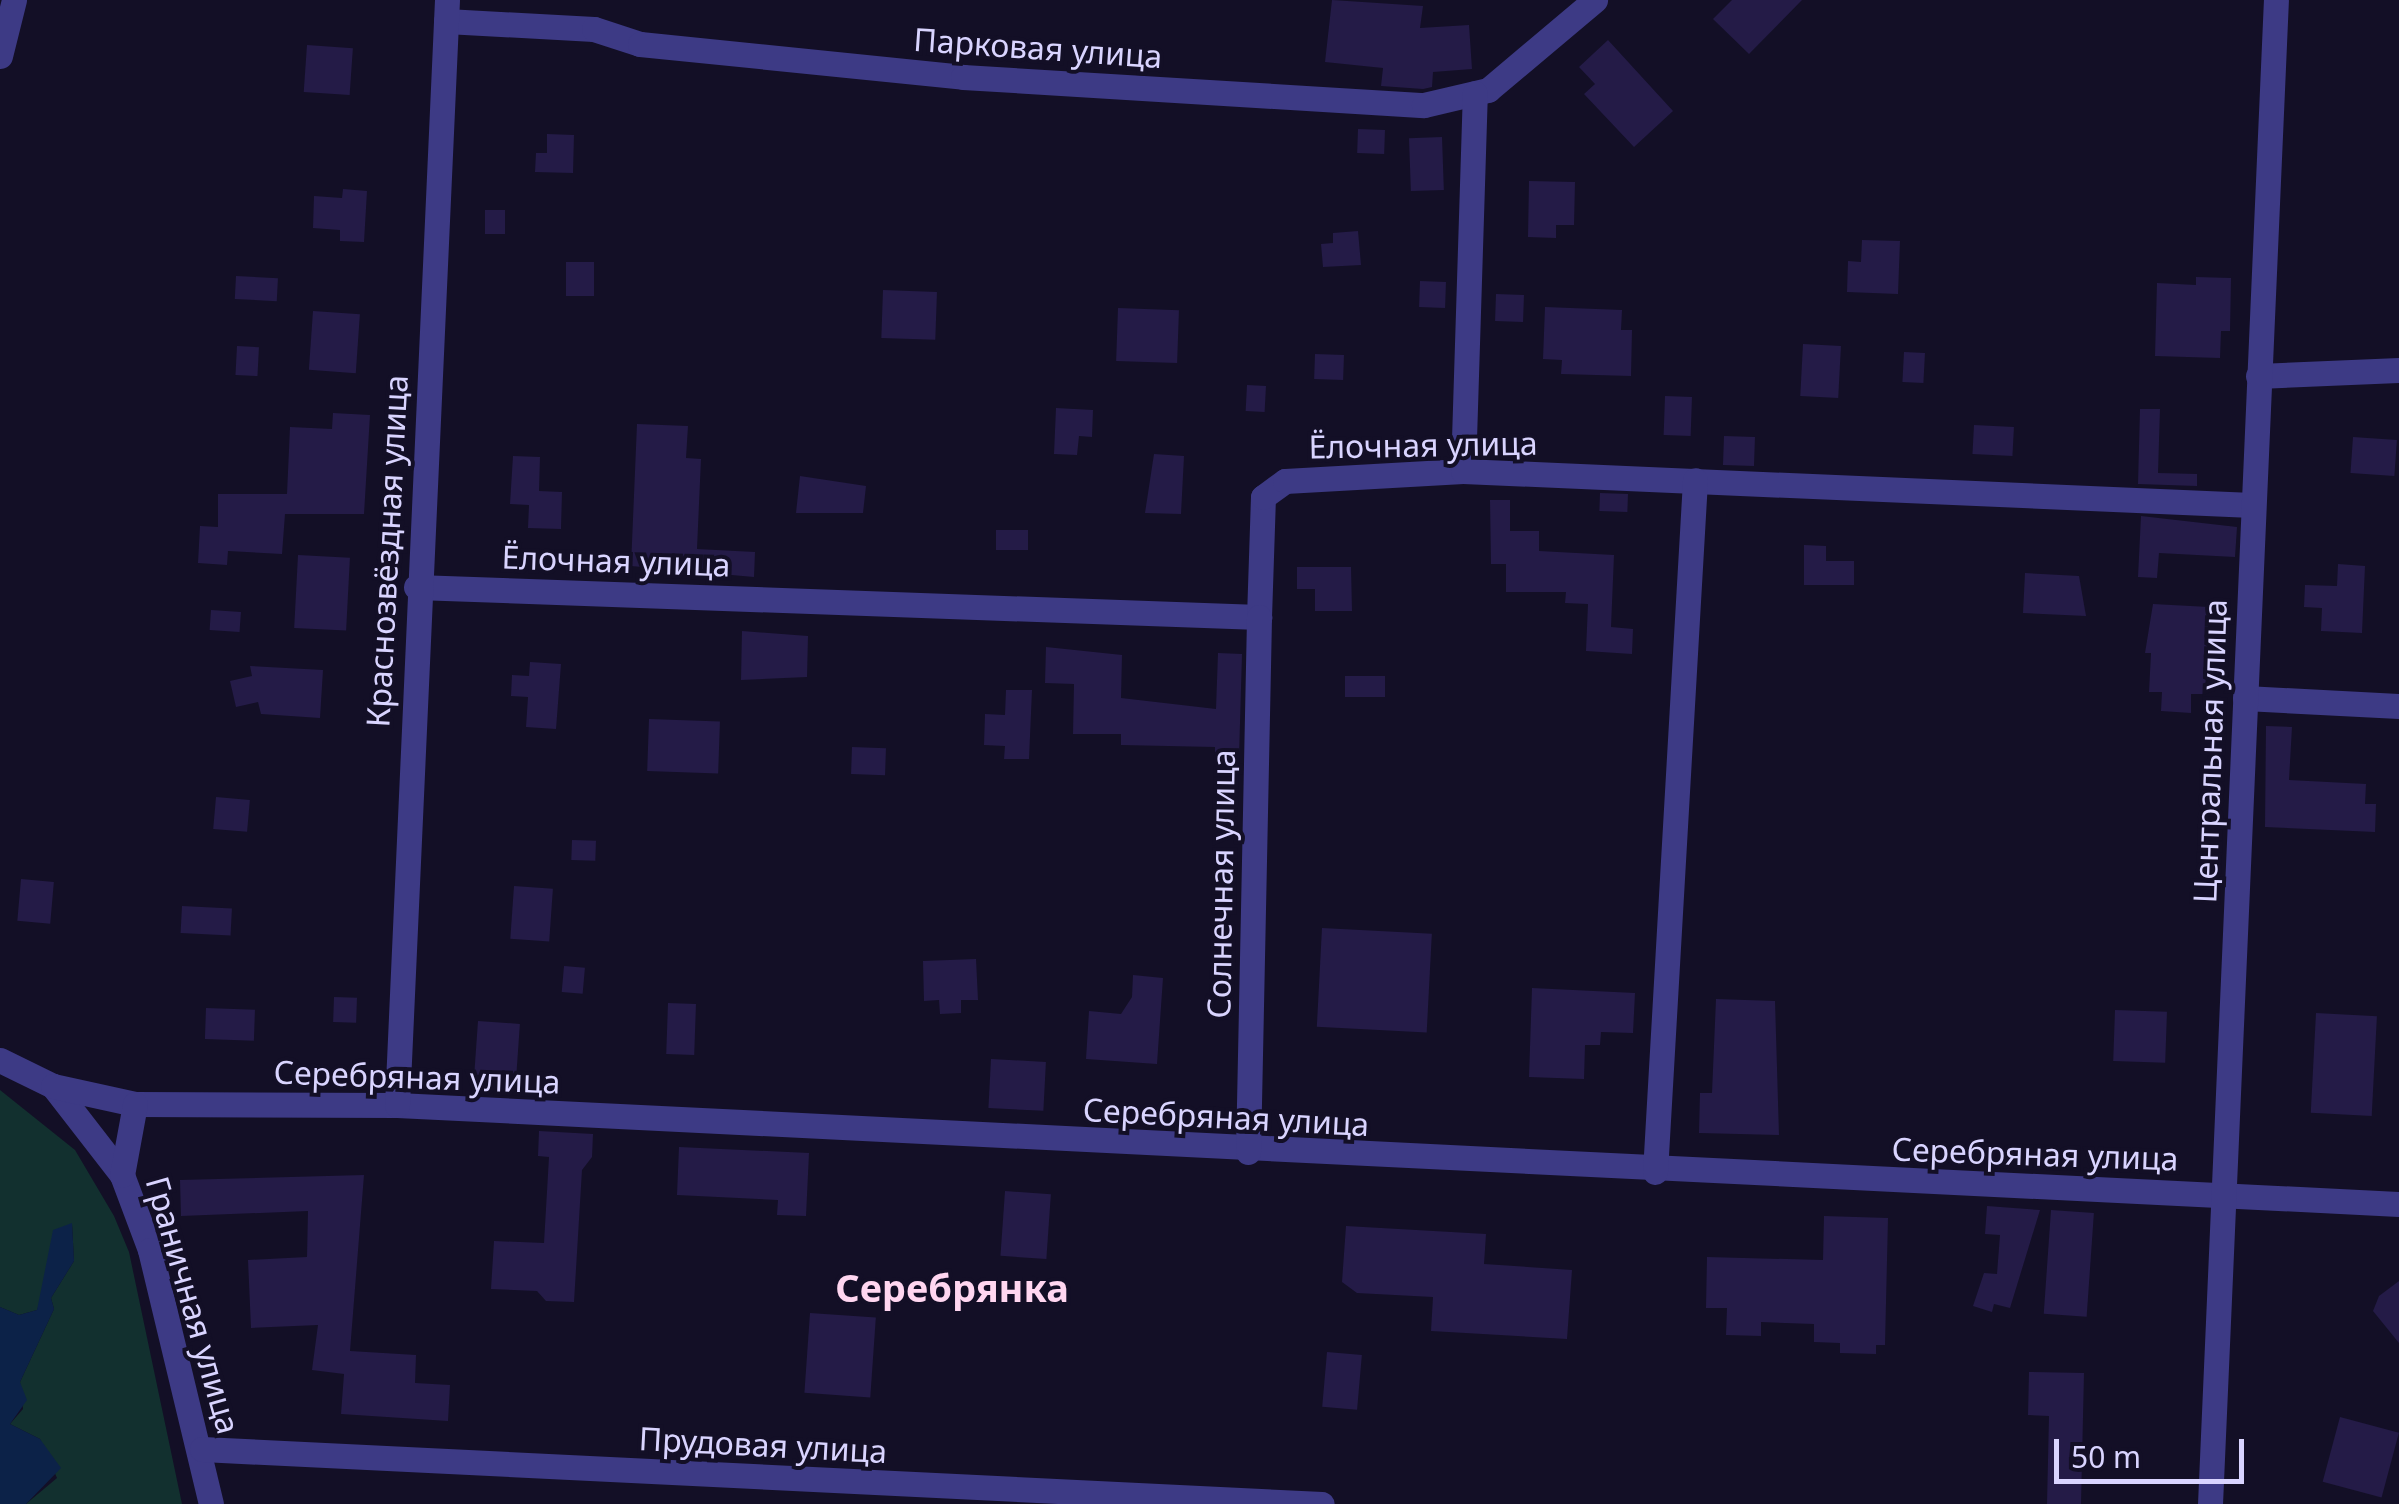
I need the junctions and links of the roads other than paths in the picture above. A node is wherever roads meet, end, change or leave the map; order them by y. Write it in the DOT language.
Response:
graph roads {
  1 [pos="14,0"];
  2 [pos="1596,0"];
  3 [pos="2276,0"];
  4 [pos="446,10"];
  5 [pos="0,56"];
  6 [pos="1475,93"];
  7 [pos="2399,370"];
  8 [pos="2258,376"];
  9 [pos="1463,470"];
  10 [pos="1694,480"];
  11 [pos="2252,505"];
  12 [pos="416,586"];
  13 [pos="1259,617"];
  14 [pos="2245,698"];
  15 [pos="2399,706"];
  16 [pos="0,1060"];
  17 [pos="53,1086"];
  18 [pos="135,1104"];
  19 [pos="397,1105"];
  20 [pos="1248,1152"];
  21 [pos="1655,1172"];
  22 [pos="122,1175"];
  23 [pos="2222,1194"];
  24 [pos="2399,1204"];
  25 [pos="202,1448"];
  26 [pos="212,1504"];
  27 [pos="1322,1504"];
  28 [pos="2210,1504"];
  1 -- 5 [label="street"];
  2 -- 6 [label="street, Парковая улица"];
  3 -- 8 [label="street, Центральная улица"];
  4 -- 6 [label="street, Парковая улица"];
  4 -- 12 [label="street, Краснозвёздная улица"];
  6 -- 9 [label="street"];
  7 -- 8 [label="street"];
  8 -- 11 [label="street, Центральная улица"];
  9 -- 10 [label="street, Ёлочная улица"];
  9 -- 13 [label="street, Ёлочная улица"];
  10 -- 11 [label="street, Ёлочная улица"];
  10 -- 21 [label="street"];
  11 -- 14 [label="street, Центральная улица"];
  12 -- 13 [label="street, Ёлочная улица"];
  12 -- 19 [label="street, Краснозвёздная улица"];
  13 -- 20 [label="street, Солнечная улица"];
  14 -- 15 [label="street"];
  14 -- 23 [label="street, Центральная улица"];
  16 -- 17 [label="street, Граничная улица"];
  17 -- 18 [label="street, Серебряная улица"];
  17 -- 22 [label="street, Граничная улица"];
  18 -- 19 [label="street, Серебряная улица"];
  18 -- 22 [label="street"];
  19 -- 20 [label="street, Серебряная улица"];
  20 -- 21 [label="street, Серебряная улица"];
  21 -- 23 [label="street, Серебряная улица"];
  22 -- 25 [label="street, Граничная улица"];
  23 -- 24 [label="street, Серебряная улица"];
  23 -- 28 [label="street, Центральная улица"];
  25 -- 26 [label="street, Граничная улица"];
  25 -- 27 [label="street, Прудовая улица"];
}
